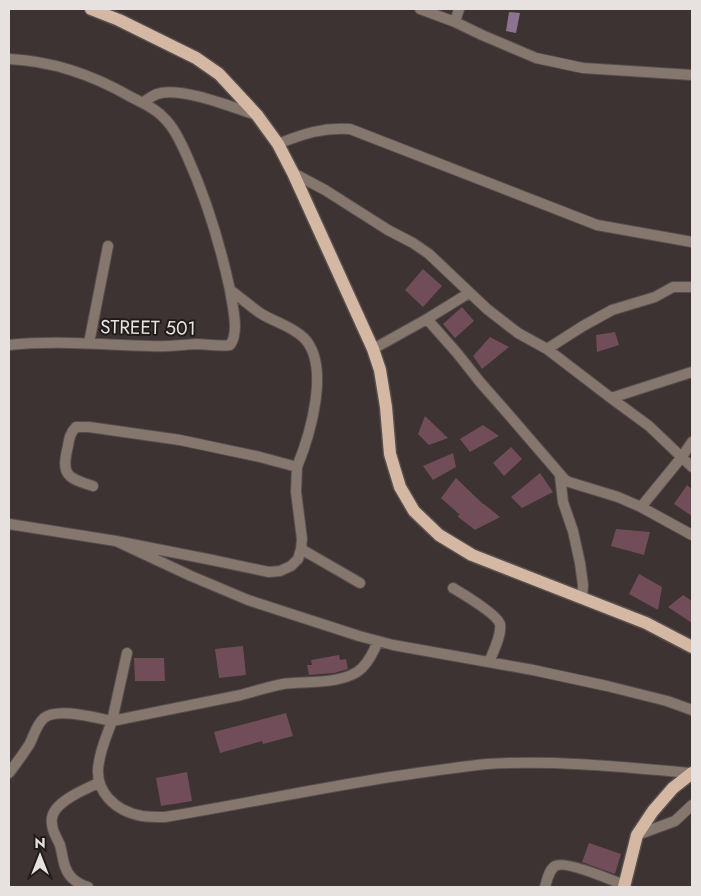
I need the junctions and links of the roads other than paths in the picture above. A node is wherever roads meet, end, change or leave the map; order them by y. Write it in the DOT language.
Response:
graph roads {
  1 [pos="91,9"];
  2 [pos="420,9"];
  3 [pos="459,9"];
  4 [pos="454,22"];
  5 [pos="9,59"];
  6 [pos="692,75"];
  7 [pos="143,102"];
  8 [pos="257,115"];
  9 [pos="278,144"];
  10 [pos="293,173"];
  11 [pos="692,242"];
  12 [pos="108,246"];
  13 [pos="692,287"];
  14 [pos="230,290"];
  15 [pos="469,293"];
  16 [pos="428,319"];
  17 [pos="89,343"];
  18 [pos="9,345"];
  19 [pos="373,349"];
  20 [pos="547,349"];
  21 [pos="692,372"];
  22 [pos="611,398"];
  23 [pos="692,442"];
  24 [pos="681,458"];
  25 [pos="297,467"];
  26 [pos="692,468"];
  27 [pos="560,476"];
  28 [pos="93,486"];
  29 [pos="642,507"];
  30 [pos="9,524"];
  31 [pos="692,535"];
  32 [pos="116,541"];
  33 [pos="301,549"];
  34 [pos="360,583"];
  35 [pos="453,588"];
  36 [pos="582,598"];
  37 [pos="378,642"];
  38 [pos="691,647"];
  39 [pos="127,653"];
  40 [pos="489,662"];
  41 [pos="692,710"];
  42 [pos="112,721"];
  43 [pos="9,773"];
  44 [pos="692,773"];
  45 [pos="98,783"];
  46 [pos="692,805"];
  47 [pos="636,835"];
  48 [pos="624,886"];
  49 [pos="88,887"];
  50 [pos="545,887"];
  1 -- 8 [label="main road"];
  2 -- 4 [label="street"];
  3 -- 4 [label="street"];
  4 -- 6 [label="street"];
  5 -- 7 [label="street"];
  7 -- 8 [label="street"];
  7 -- 14 [label="street"];
  8 -- 9 [label="main road"];
  9 -- 10 [label="main road"];
  9 -- 11 [label="street"];
  10 -- 15 [label="street"];
  10 -- 19 [label="main road"];
  12 -- 17 [label="street"];
  13 -- 20 [label="street"];
  14 -- 17 [label="street, STREET 501"];
  14 -- 25 [label="street"];
  15 -- 16 [label="street"];
  15 -- 20 [label="street"];
  16 -- 19 [label="street"];
  16 -- 27 [label="street"];
  17 -- 18 [label="street, STREET 501"];
  19 -- 36 [label="main road"];
  20 -- 22 [label="street"];
  21 -- 22 [label="street"];
  22 -- 24 [label="street"];
  23 -- 24 [label="street"];
  24 -- 26 [label="street"];
  24 -- 29 [label="street"];
  25 -- 28 [label="street"];
  25 -- 33 [label="street"];
  27 -- 29 [label="street"];
  27 -- 36 [label="street"];
  29 -- 31 [label="street"];
  30 -- 32 [label="street"];
  32 -- 33 [label="street"];
  32 -- 37 [label="street"];
  33 -- 34 [label="street"];
  35 -- 40 [label="street"];
  36 -- 38 [label="main road"];
  37 -- 40 [label="street"];
  37 -- 42 [label="street"];
  39 -- 42 [label="street"];
  40 -- 41 [label="street"];
  42 -- 43 [label="street"];
  42 -- 45 [label="street"];
  44 -- 45 [label="street"];
  44 -- 47 [label="main road"];
  45 -- 49 [label="street"];
  46 -- 47 [label="street"];
  47 -- 48 [label="main road"];
  48 -- 50 [label="street"];
}
